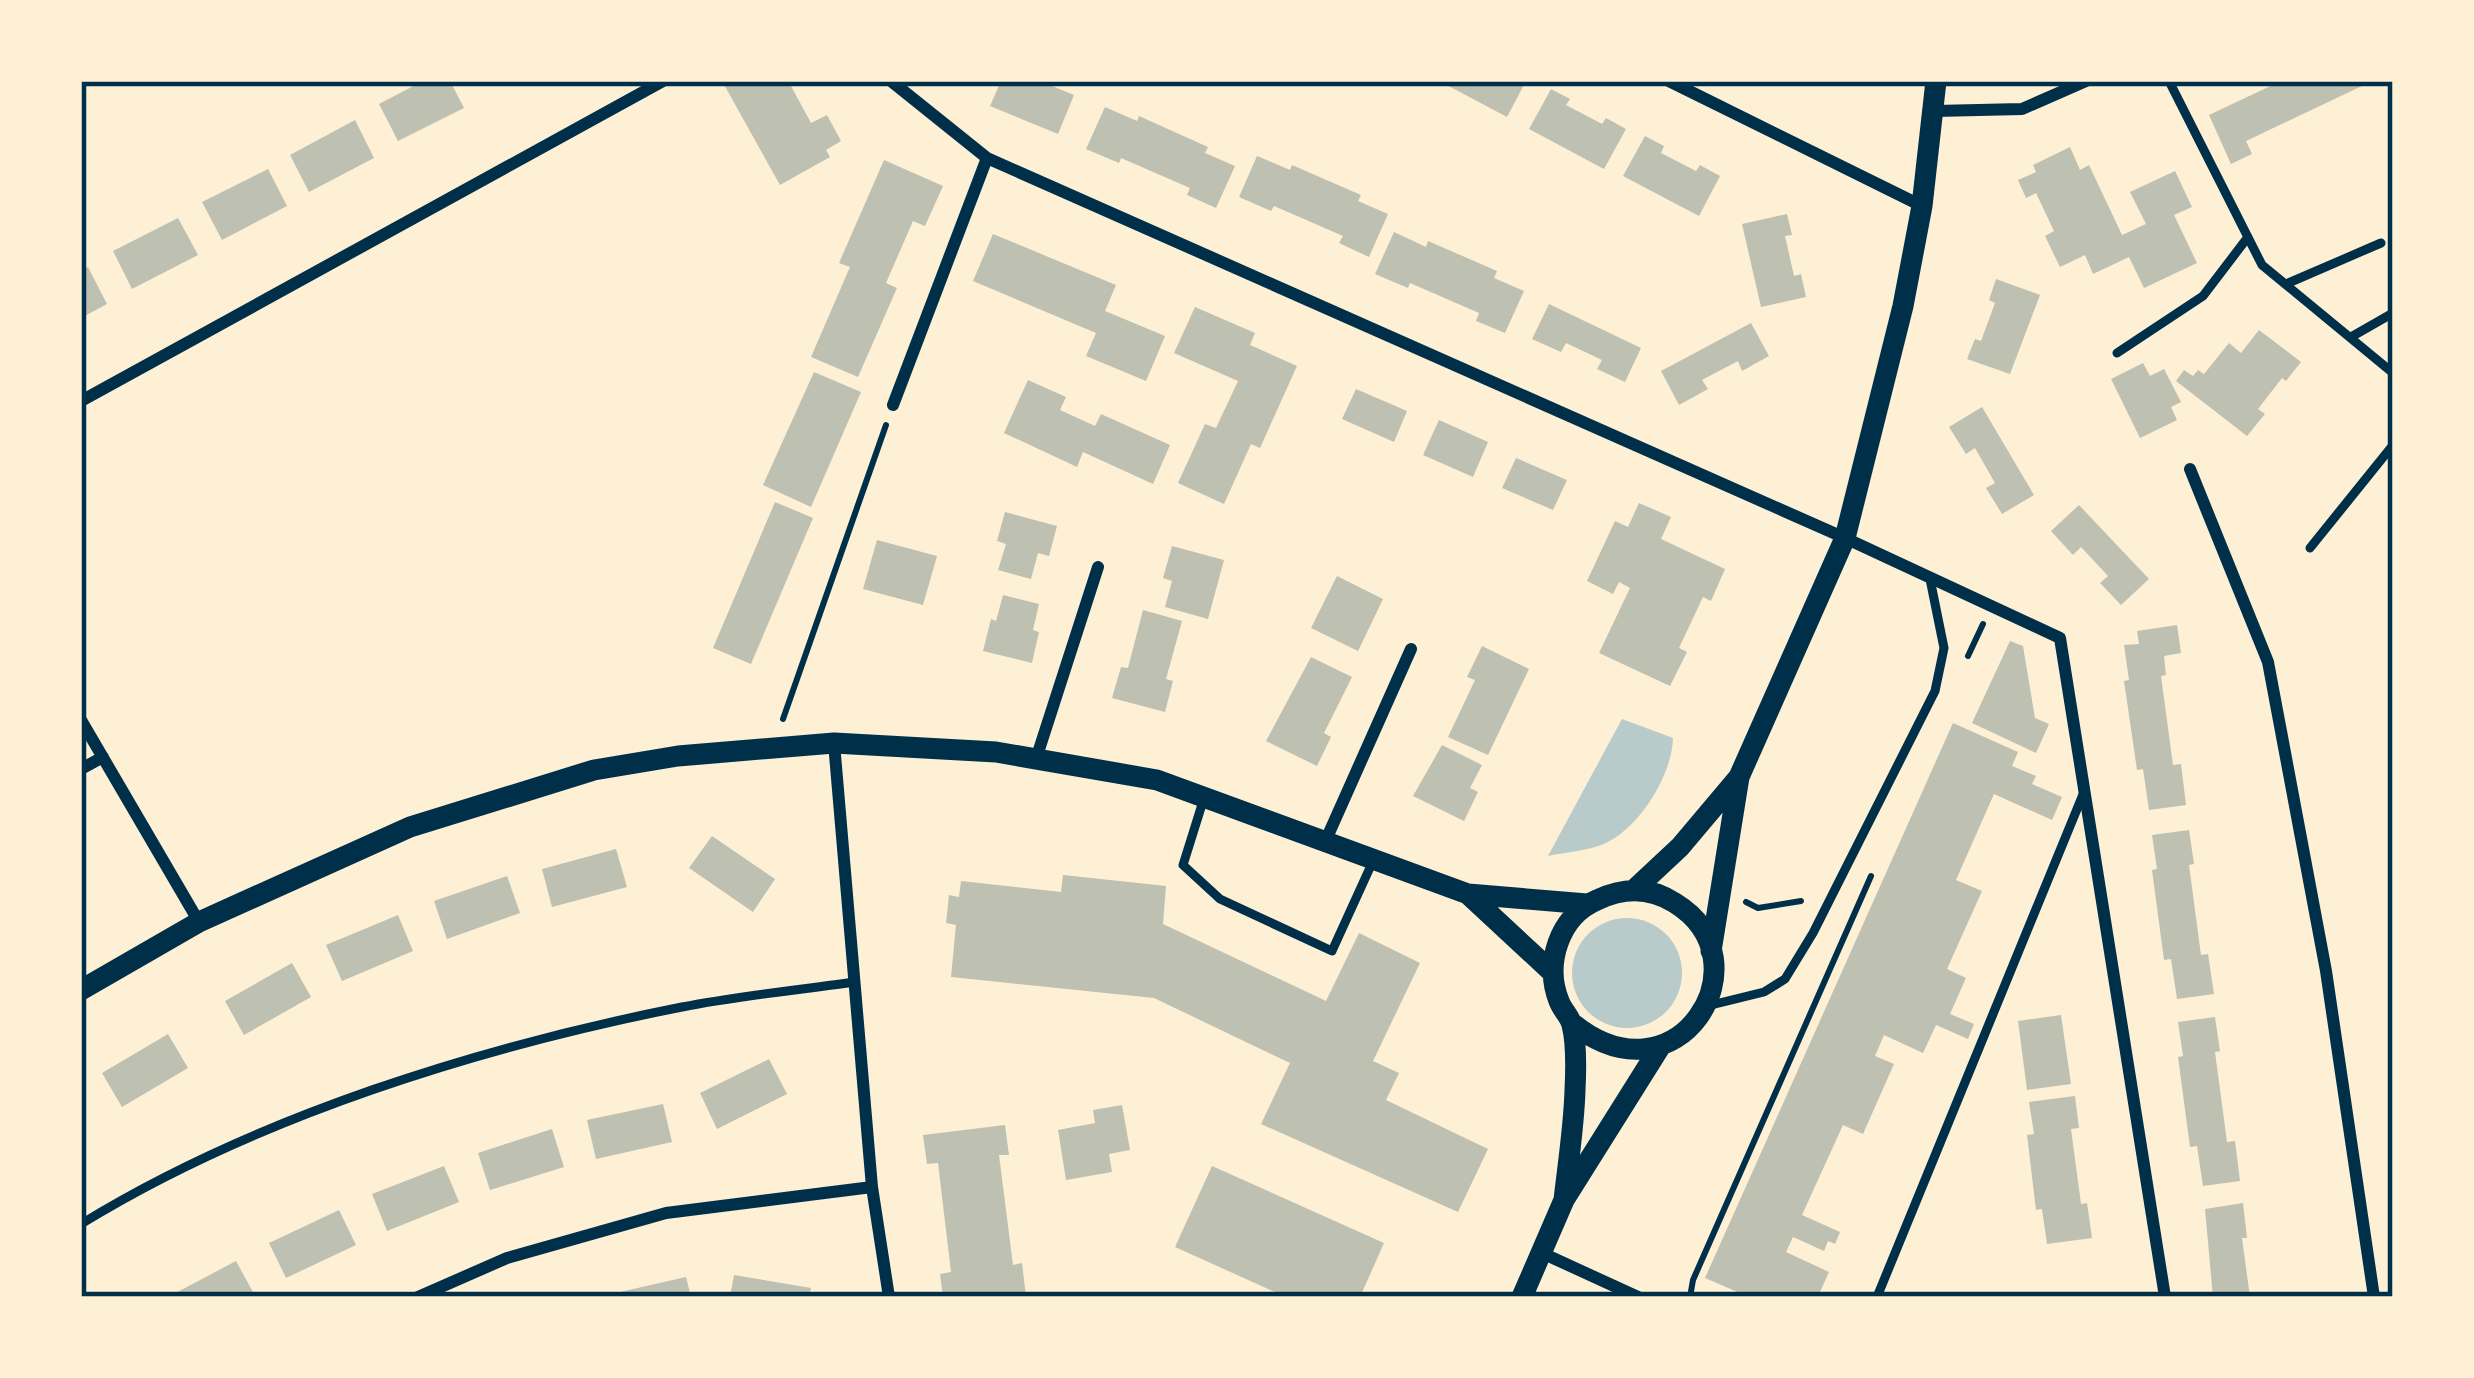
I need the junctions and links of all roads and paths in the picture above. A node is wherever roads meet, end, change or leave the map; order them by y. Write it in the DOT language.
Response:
graph roads {
  1 [pos="663,81"];
  2 [pos="891,81"];
  3 [pos="1669,81"];
  4 [pos="1936,81"];
  5 [pos="2086,81"];
  6 [pos="2169,81"];
  7 [pos="1935,111"];
  8 [pos="987,158"];
  9 [pos="1922,206"];
  10 [pos="2248,238"];
  11 [pos="2381,243"];
  12 [pos="2286,284"];
  13 [pos="2393,313"];
  14 [pos="2351,337"];
  15 [pos="2117,353"];
  16 [pos="2393,374"];
  17 [pos="81,401"];
  18 [pos="893,405"];
  19 [pos="2393,445"];
  20 [pos="2190,469"];
  21 [pos="1845,538"];
  22 [pos="2310,548"];
  23 [pos="1098,567"];
  24 [pos="1930,579"];
  25 [pos="1990,607"];
  26 [pos="1412,650"];
  27 [pos="1961,672"];
  28 [pos="81,720"];
  29 [pos="834,743"];
  30 [pos="773,748"];
  31 [pos="104,758"];
  32 [pos="1036,759"];
  33 [pos="81,770"];
  34 [pos="1739,777"];
  35 [pos="2086,787"];
  36 [pos="1204,798"];
  37 [pos="1325,842"];
  38 [pos="1374,860"];
  39 [pos="1875,868"];
  40 [pos="1635,890"];
  41 [pos="1468,894"];
  42 [pos="1587,904"];
  43 [pos="199,922"];
  44 [pos="1712,951"];
  45 [pos="1552,972"];
  46 [pos="855,982"];
  47 [pos="81,990"];
  48 [pos="1707,1006"];
  49 [pos="1572,1023"];
  50 [pos="1660,1047"];
  51 [pos="872,1186"];
  52 [pos="1564,1200"];
  53 [pos="81,1224"];
  54 [pos="1542,1253"];
  55 [pos="1630,1295"];
  56 [pos="418,1297"];
  57 [pos="889,1297"];
  58 [pos="1522,1297"];
  59 [pos="1690,1297"];
  60 [pos="1877,1297"];
  61 [pos="2165,1297"];
  62 [pos="2374,1297"];
  1 -- 17 [label="street"];
  2 -- 8 [label="street"];
  3 -- 9 [label="street"];
  4 -- 7 [label="street"];
  5 -- 7 [label="street"];
  6 -- 10 [label="lane"];
  7 -- 9 [label="street"];
  8 -- 18 [label="street"];
  8 -- 21 [label="street"];
  9 -- 21 [label="street"];
  10 -- 12 [label="lane"];
  10 -- 15 [label="lane"];
  11 -- 12 [label="lane"];
  12 -- 14 [label="lane"];
  13 -- 14 [label="lane"];
  14 -- 16 [label="lane"];
  18 -- 30 [label="path"];
  19 -- 22 [label="lane"];
  20 -- 62 [label="street"];
  21 -- 24 [label="street"];
  21 -- 34 [label="street"];
  23 -- 32 [label="street"];
  24 -- 25 [label="street"];
  24 -- 48 [label="lane"];
  25 -- 27 [label="path"];
  25 -- 35 [label="street"];
  26 -- 37 [label="street"];
  28 -- 31 [label="street"];
  29 -- 30 [label="street"];
  29 -- 32 [label="street"];
  29 -- 46 [label="street"];
  30 -- 43 [label="street"];
  31 -- 33 [label="street"];
  31 -- 43 [label="street"];
  32 -- 36 [label="street"];
  34 -- 40 [label="street"];
  34 -- 44 [label="street"];
  35 -- 60 [label="lane"];
  35 -- 61 [label="street"];
  36 -- 37 [label="street"];
  36 -- 38 [label="lane"];
  37 -- 38 [label="street"];
  38 -- 41 [label="street"];
  39 -- 59 [label="path"];
  40 -- 42 [label="street"];
  40 -- 44 [label="street"];
  41 -- 42 [label="street"];
  41 -- 45 [label="street"];
  42 -- 45 [label="street"];
  43 -- 47 [label="street"];
  44 -- 48 [label="street"];
  45 -- 49 [label="street"];
  46 -- 51 [label="street"];
  46 -- 53 [label="lane"];
  48 -- 50 [label="street"];
  49 -- 50 [label="street"];
  49 -- 52 [label="street"];
  50 -- 52 [label="street"];
  51 -- 56 [label="street"];
  51 -- 57 [label="street"];
  52 -- 54 [label="street"];
  54 -- 55 [label="street"];
  54 -- 58 [label="street"];
}
